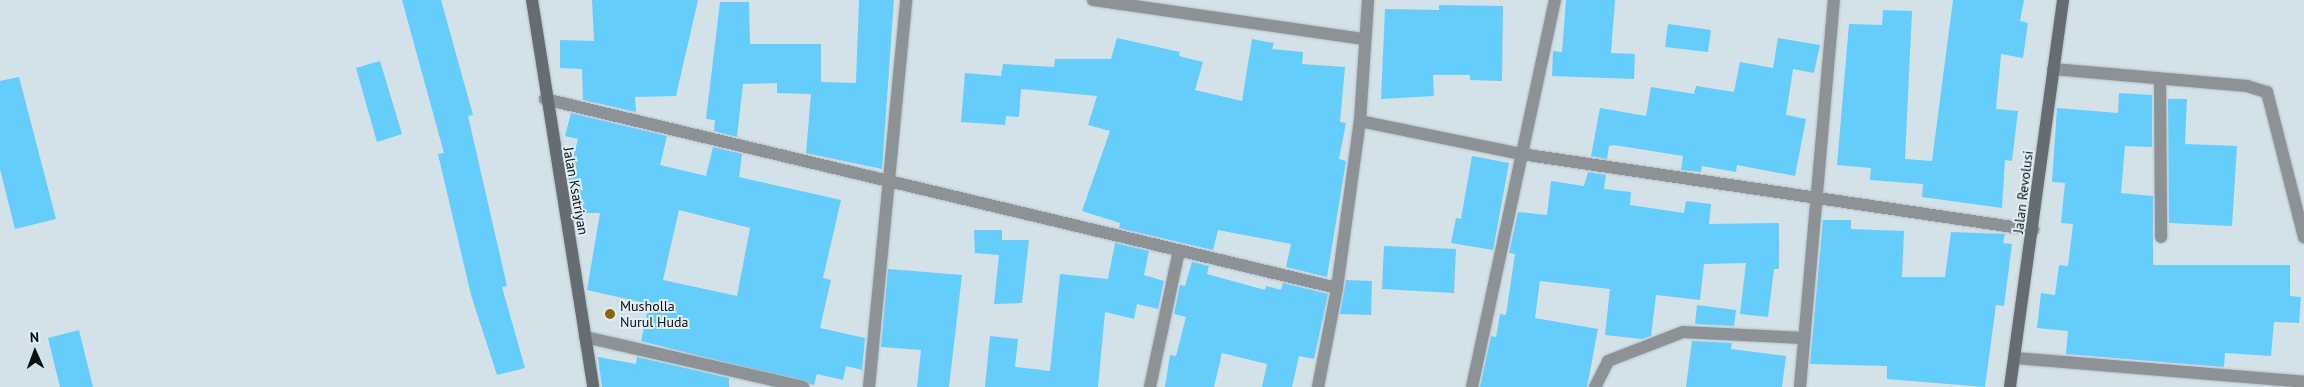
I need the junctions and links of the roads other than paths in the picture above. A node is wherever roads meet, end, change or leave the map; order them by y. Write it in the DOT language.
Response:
graph roads {
  1 [pos="532,0"];
  2 [pos="906,0"];
  3 [pos="1093,0"];
  4 [pos="1368,0"];
  5 [pos="1555,0"];
  6 [pos="1834,0"];
  7 [pos="2063,0"];
  8 [pos="1365,39"];
  9 [pos="2053,69"];
  10 [pos="2160,81"];
  11 [pos="545,99"];
  12 [pos="1360,120"];
  13 [pos="1521,154"];
  14 [pos="888,182"];
  15 [pos="1814,200"];
  16 [pos="2033,230"];
  17 [pos="2161,237"];
  18 [pos="2304,237"];
  19 [pos="1179,250"];
  20 [pos="1337,288"];
  21 [pos="585,336"];
  22 [pos="1803,338"];
  23 [pos="2015,358"];
  24 [pos="2304,382"];
  25 [pos="593,387"];
  26 [pos="802,387"];
  27 [pos="869,387"];
  28 [pos="1150,387"];
  29 [pos="1318,387"];
  30 [pos="1472,387"];
  31 [pos="1595,387"];
  32 [pos="1800,387"];
  33 [pos="2010,387"];
  1 -- 11 [label="street, Jalan Ksatriyan"];
  2 -- 14 [label="street"];
  3 -- 8 [label="street"];
  4 -- 8 [label="street"];
  5 -- 13 [label="street"];
  6 -- 15 [label="street"];
  7 -- 9 [label="street, Jalan Revolusi"];
  8 -- 12 [label="street"];
  9 -- 10 [label="street"];
  9 -- 16 [label="street, Jalan Revolusi"];
  10 -- 17 [label="street"];
  10 -- 18 [label="street"];
  11 -- 14 [label="street"];
  11 -- 21 [label="street, Jalan Ksatriyan"];
  12 -- 13 [label="street"];
  12 -- 20 [label="street"];
  13 -- 15 [label="street"];
  13 -- 30 [label="street"];
  14 -- 19 [label="street"];
  14 -- 27 [label="street"];
  15 -- 16 [label="street"];
  15 -- 22 [label="street"];
  16 -- 23 [label="street, Jalan Revolusi"];
  19 -- 20 [label="street"];
  19 -- 28 [label="street"];
  20 -- 29 [label="street"];
  21 -- 25 [label="street, Jalan Ksatriyan"];
  21 -- 26 [label="street"];
  22 -- 31 [label="street"];
  22 -- 32 [label="street"];
  23 -- 24 [label="street"];
  23 -- 33 [label="street, Jalan Revolusi"];
}
